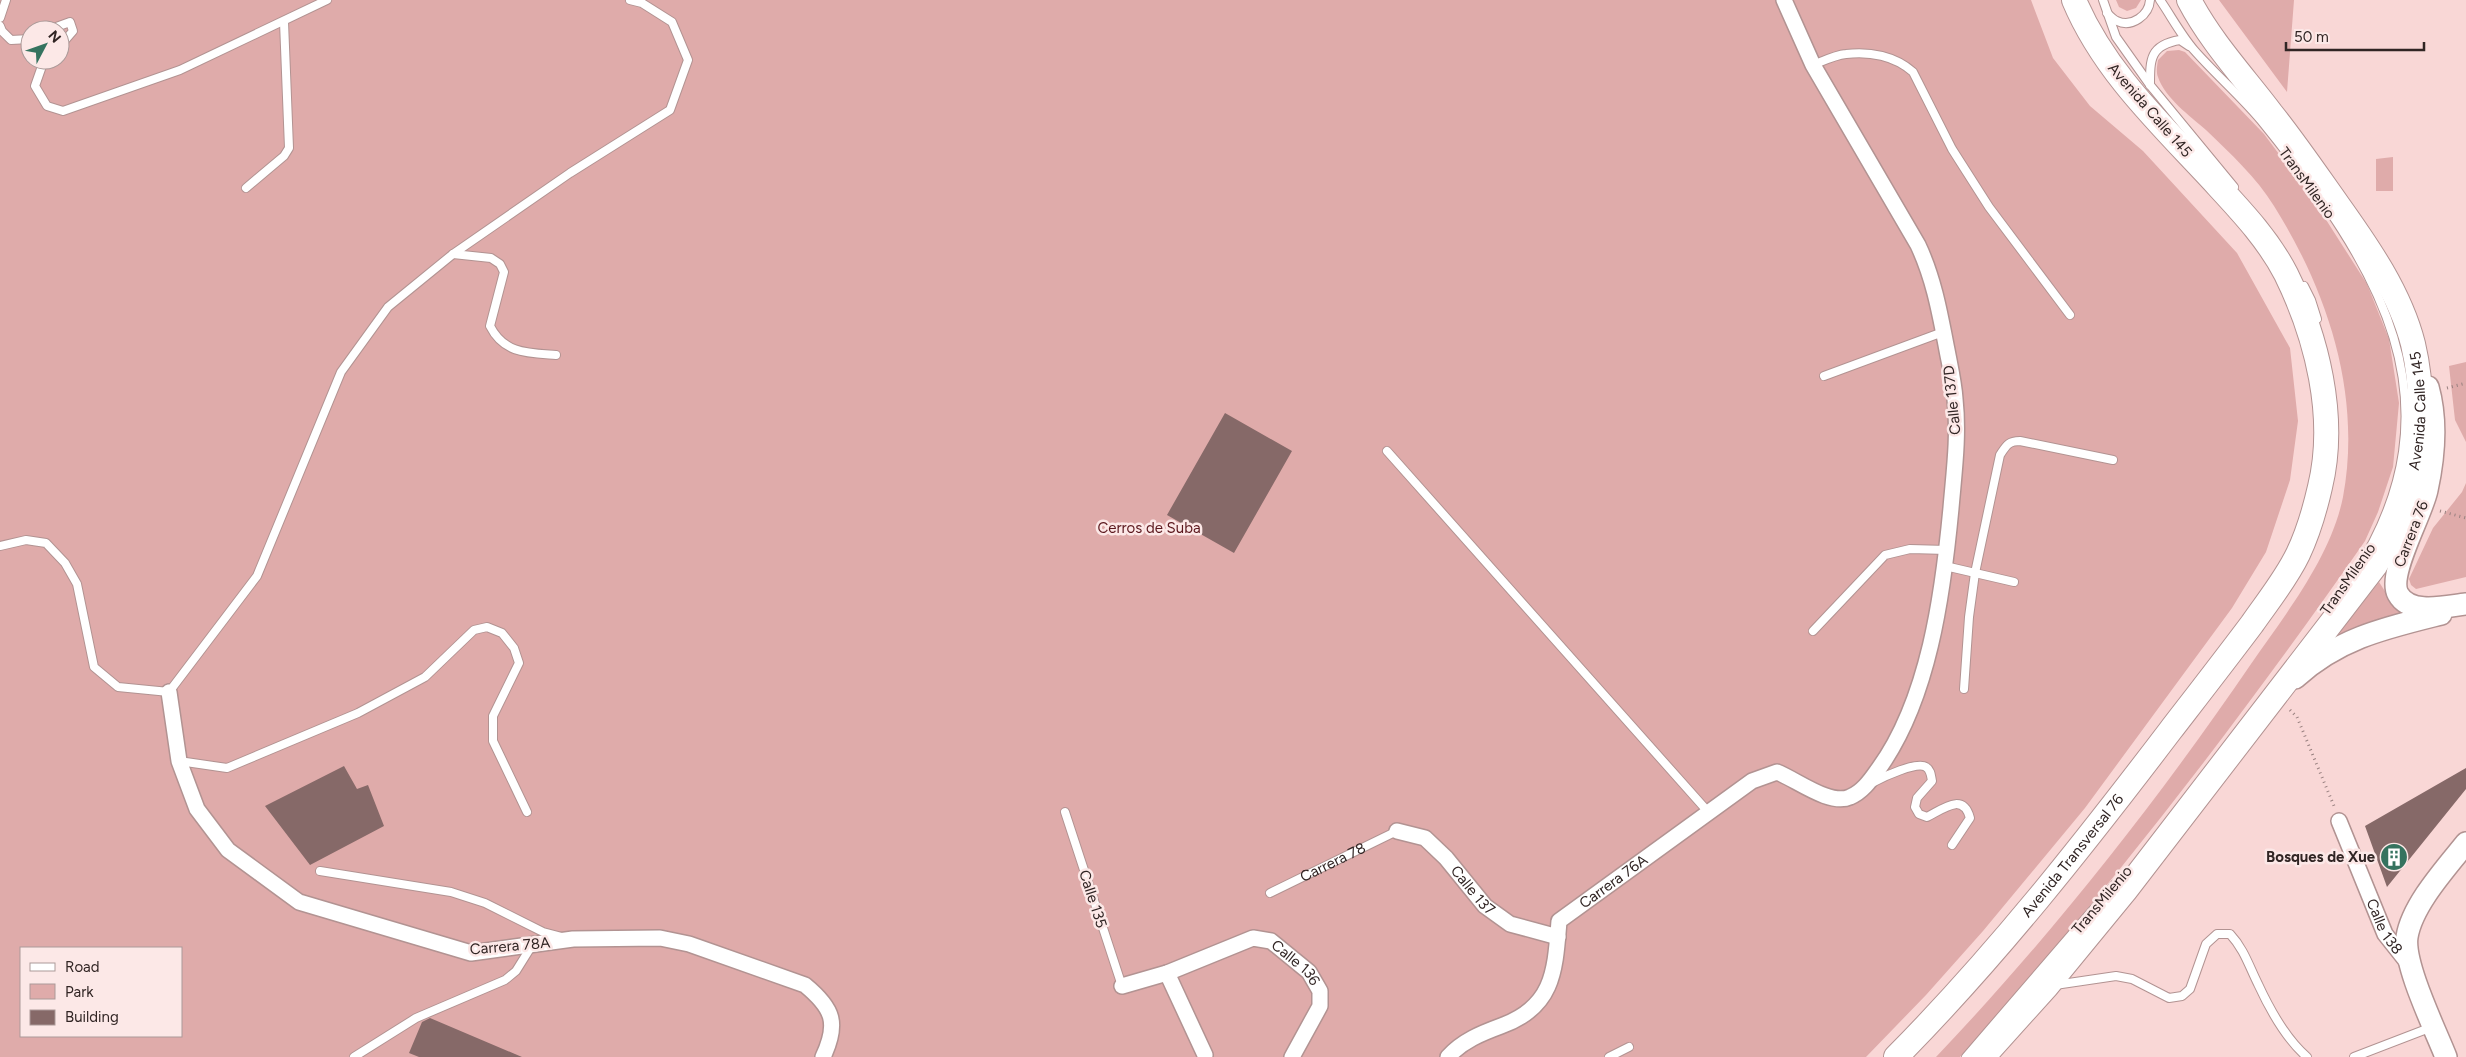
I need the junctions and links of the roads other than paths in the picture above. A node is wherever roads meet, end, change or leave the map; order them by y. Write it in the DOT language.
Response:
graph roads {
  1 [pos="6,0"];
  2 [pos="327,0"];
  3 [pos="630,0"];
  4 [pos="1784,0"];
  5 [pos="2074,0"];
  6 [pos="2103,0"];
  7 [pos="2150,0"];
  8 [pos="2160,0"];
  9 [pos="2195,6"];
  10 [pos="2106,12"];
  11 [pos="0,18"];
  12 [pos="70,22"];
  13 [pos="284,22"];
  14 [pos="0,26"];
  15 [pos="70,34"];
  16 [pos="20,41"];
  17 [pos="2193,48"];
  18 [pos="1813,65"];
  19 [pos="41,70"];
  20 [pos="2150,85"];
  21 [pos="246,188"];
  22 [pos="2242,196"];
  23 [pos="2260,219"];
  24 [pos="2271,234"];
  25 [pos="453,254"];
  26 [pos="2297,275"];
  27 [pos="2070,315"];
  28 [pos="2318,325"];
  29 [pos="1943,332"];
  30 [pos="2413,344"];
  31 [pos="556,355"];
  32 [pos="2328,369"];
  33 [pos="1824,376"];
  34 [pos="1387,451"];
  35 [pos="2113,460"];
  36 [pos="0,546"];
  37 [pos="1947,550"];
  38 [pos="1946,566"];
  39 [pos="1976,573"];
  40 [pos="2014,582"];
  41 [pos="2292,584"];
  42 [pos="2347,586"];
  43 [pos="2466,606"];
  44 [pos="2265,621"];
  45 [pos="1813,631"];
  46 [pos="2236,646"];
  47 [pos="2220,681"];
  48 [pos="1964,689"];
  49 [pos="169,692"];
  50 [pos="2280,702"];
  51 [pos="2248,717"];
  52 [pos="179,762"];
  53 [pos="1868,785"];
  54 [pos="1834,800"];
  55 [pos="527,812"];
  56 [pos="1065,812"];
  57 [pos="1710,814"];
  58 [pos="2339,821"];
  59 [pos="1397,831"];
  60 [pos="2157,834"];
  61 [pos="2466,843"];
  62 [pos="1952,845"];
  63 [pos="320,871"];
  64 [pos="2119,880"];
  65 [pos="1270,893"];
  66 [pos="1558,938"];
  67 [pos="573,940"];
  68 [pos="531,947"];
  69 [pos="2411,966"];
  70 [pos="1167,973"];
  71 [pos="1122,986"];
  72 [pos="2047,986"];
  73 [pos="2434,1026"];
  74 [pos="1629,1047"];
  75 [pos="1204,1055"];
  76 [pos="1452,1056"];
  77 [pos="354,1057"];
  78 [pos="823,1057"];
  79 [pos="1292,1057"];
  80 [pos="1609,1057"];
  81 [pos="1896,1057"];
  82 [pos="1966,1057"];
  83 [pos="1983,1057"];
  84 [pos="2307,1057"];
  85 [pos="2354,1057"];
  86 [pos="2446,1057"];
  1 -- 11 [label="lane"];
  2 -- 13 [label="lane"];
  3 -- 25 [label="lane"];
  4 -- 18 [label="street, Calle 137D"];
  5 -- 46 [label="main road, Avenida Calle 145"];
  6 -- 10 [label="lane"];
  7 -- 10 [label="lane"];
  8 -- 17 [label="lane, TransMilenio"];
  9 -- 30 [label="main road, Avenida Calle 145"];
  10 -- 20 [label="lane"];
  12 -- 15 [label="lane"];
  13 -- 19 [label="lane"];
  13 -- 21 [label="lane"];
  14 -- 16 [label="lane"];
  17 -- 20 [label="lane"];
  17 -- 42 [label="lane, TransMilenio"];
  18 -- 27 [label="lane"];
  18 -- 29 [label="street, Calle 137D"];
  20 -- 22 [label="lane"];
  23 -- 24 [label="lane"];
  25 -- 31 [label="lane"];
  25 -- 49 [label="lane"];
  26 -- 28 [label="lane"];
  29 -- 33 [label="lane"];
  29 -- 37 [label="street, Calle 137D"];
  30 -- 43 [label="main road, Carrera 76"];
  30 -- 50 [label="main road, Avenida Calle 145"];
  32 -- 41 [label="lane"];
  34 -- 57 [label="lane"];
  35 -- 39 [label="lane"];
  36 -- 49 [label="lane"];
  37 -- 38 [label="street, Calle 137D"];
  37 -- 45 [label="lane"];
  38 -- 39 [label="lane"];
  38 -- 53 [label="street, Calle 137D"];
  39 -- 40 [label="lane"];
  39 -- 48 [label="lane"];
  43 -- 50 [label="main road, Carrera 76"];
  44 -- 47 [label="lane"];
  46 -- 81 [label="main road, Avenida Transversal 76"];
  49 -- 52 [label="street, Carrera 78A"];
  50 -- 72 [label="main road"];
  51 -- 60 [label="lane"];
  52 -- 55 [label="lane"];
  52 -- 68 [label="street, Carrera 78A"];
  53 -- 54 [label="street, Calle 137D"];
  53 -- 62 [label="lane"];
  54 -- 57 [label="street, Carrera 76A"];
  56 -- 71 [label="lane, Calle 135"];
  57 -- 66 [label="street, Carrera 76A"];
  58 -- 69 [label="street, Calle 138"];
  59 -- 65 [label="lane, Carrera 78"];
  59 -- 66 [label="street, Calle 137"];
  61 -- 69 [label="main road"];
  63 -- 67 [label="lane"];
  64 -- 82 [label="lane, TransMilenio"];
  66 -- 76 [label="street, Carrera 76A"];
  67 -- 68 [label="street, Carrera 78A"];
  67 -- 78 [label="street, Carrera 78A"];
  68 -- 77 [label="lane"];
  69 -- 73 [label="main road, Calle 138"];
  70 -- 71 [label="street"];
  70 -- 75 [label="street"];
  70 -- 79 [label="street, Calle 136"];
  72 -- 83 [label="main road"];
  72 -- 84 [label="lane"];
  73 -- 85 [label="lane"];
  73 -- 86 [label="main road, Calle 138"];
  74 -- 80 [label="lane"];
}
